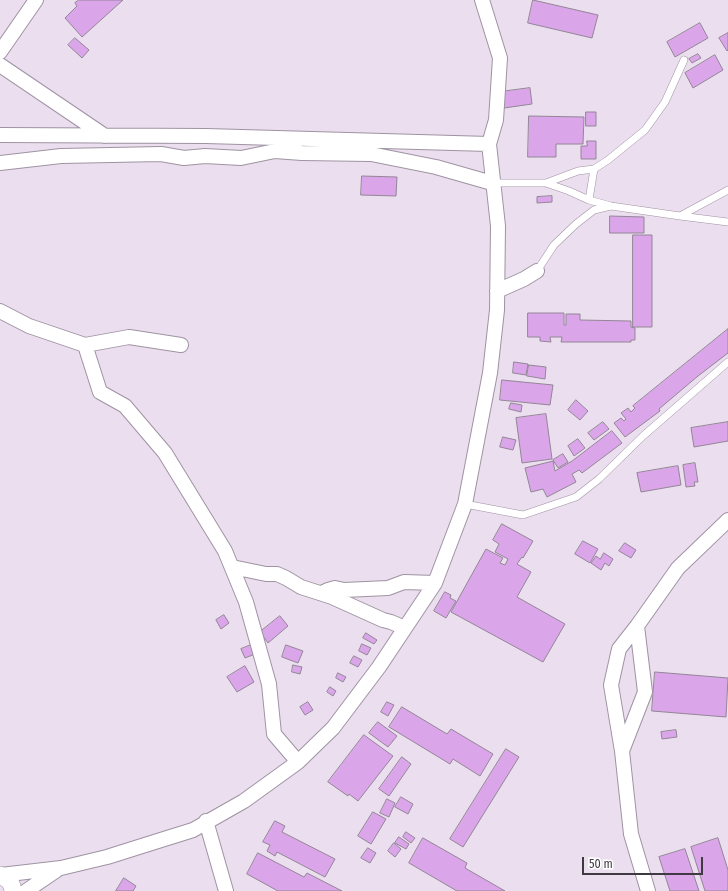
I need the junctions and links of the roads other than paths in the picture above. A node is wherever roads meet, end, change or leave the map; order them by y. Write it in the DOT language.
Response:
graph roads {
  1 [pos="36,0"];
  2 [pos="482,0"];
  3 [pos="0,52"];
  4 [pos="684,60"];
  5 [pos="0,65"];
  6 [pos="0,135"];
  7 [pos="105,136"];
  8 [pos="489,144"];
  9 [pos="0,163"];
  10 [pos="594,169"];
  11 [pos="492,183"];
  12 [pos="546,183"];
  13 [pos="728,190"];
  14 [pos="588,200"];
  15 [pos="611,206"];
  16 [pos="680,216"];
  17 [pos="728,222"];
  18 [pos="537,271"];
  19 [pos="497,291"];
  20 [pos="0,310"];
  21 [pos="85,345"];
  22 [pos="181,345"];
  23 [pos="728,362"];
  24 [pos="465,504"];
  25 [pos="728,520"];
  26 [pos="232,567"];
  27 [pos="435,583"];
  28 [pos="322,593"];
  29 [pos="637,626"];
  30 [pos="405,628"];
  31 [pos="622,751"];
  32 [pos="298,762"];
  33 [pos="206,821"];
  34 [pos="61,868"];
  35 [pos="0,875"];
  36 [pos="13,891"];
  37 [pos="26,891"];
  38 [pos="226,891"];
  39 [pos="648,891"];
  1 -- 3 [label="street"];
  2 -- 8 [label="street"];
  4 -- 10 [label="lane"];
  5 -- 7 [label="street"];
  6 -- 7 [label="street"];
  7 -- 8 [label="street"];
  8 -- 11 [label="street"];
  9 -- 11 [label="street"];
  10 -- 12 [label="lane"];
  10 -- 14 [label="lane"];
  11 -- 12 [label="lane"];
  11 -- 19 [label="street"];
  12 -- 14 [label="lane"];
  13 -- 16 [label="lane"];
  14 -- 15 [label="lane"];
  15 -- 16 [label="lane"];
  15 -- 18 [label="lane"];
  16 -- 17 [label="lane"];
  18 -- 19 [label="street"];
  19 -- 24 [label="street"];
  20 -- 21 [label="street"];
  21 -- 22 [label="street"];
  21 -- 26 [label="street"];
  23 -- 24 [label="lane"];
  24 -- 27 [label="street"];
  25 -- 29 [label="street"];
  26 -- 28 [label="street"];
  26 -- 32 [label="street"];
  27 -- 28 [label="street"];
  27 -- 30 [label="street"];
  28 -- 30 [label="street"];
  29 -- 31 [label="street"];
  29 -- 31 [label="street"];
  30 -- 32 [label="street"];
  31 -- 39 [label="street"];
  32 -- 33 [label="street"];
  33 -- 34 [label="street"];
  33 -- 38 [label="street"];
  34 -- 35 [label="street"];
  34 -- 37 [label="street"];
  35 -- 36 [label="street"];
}
